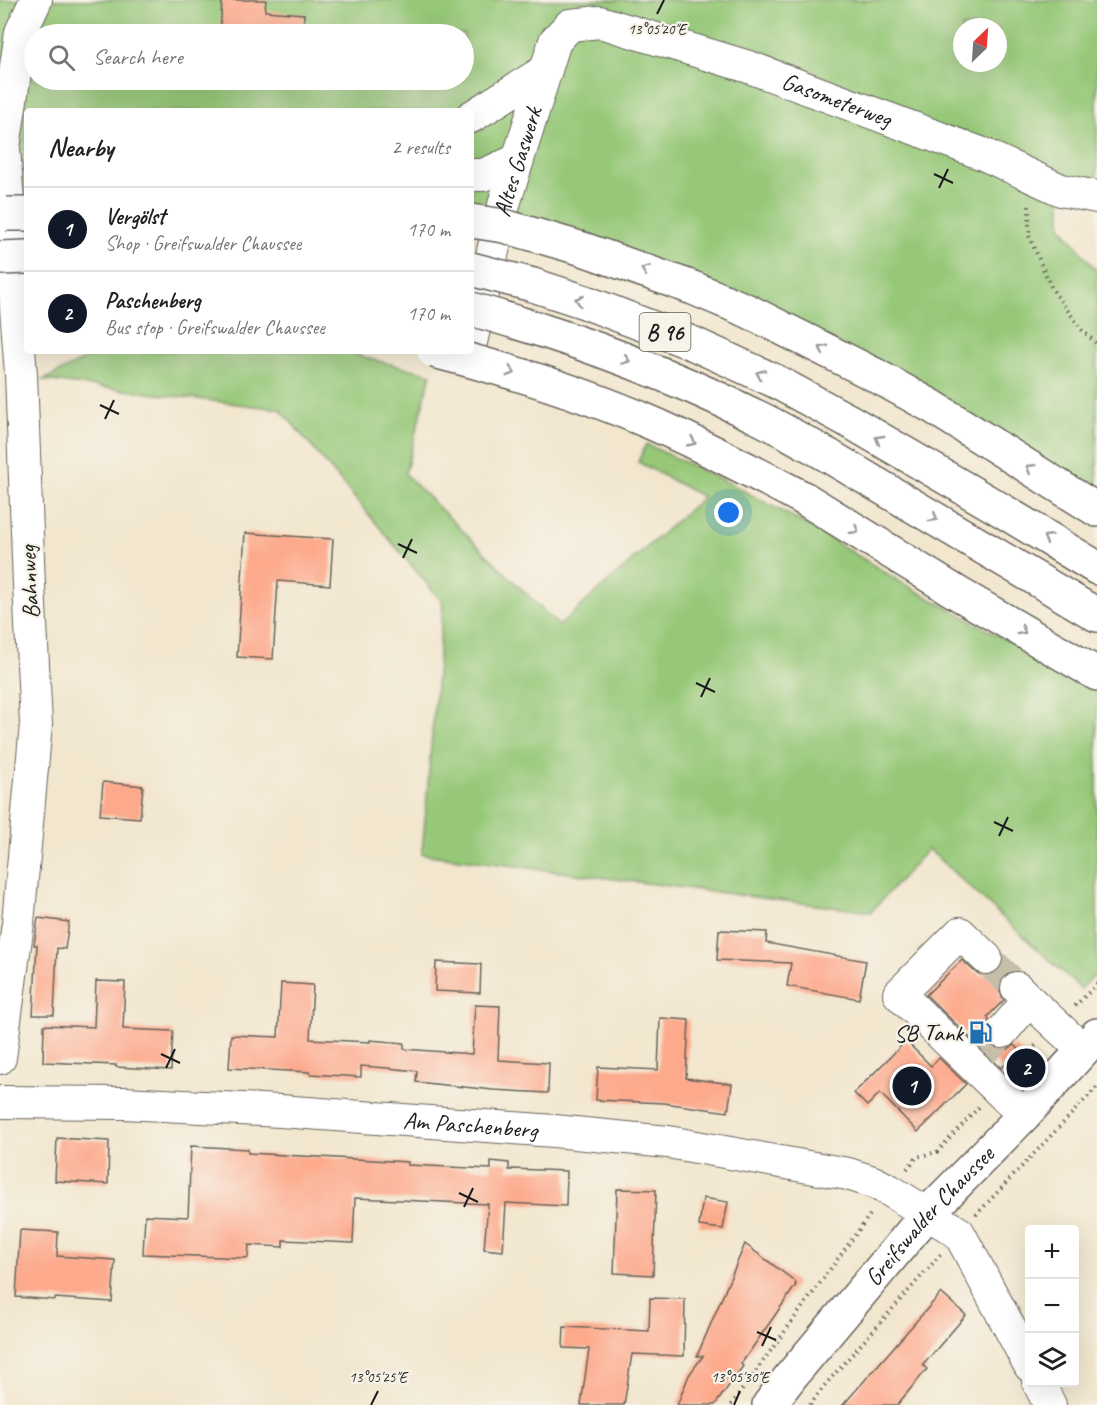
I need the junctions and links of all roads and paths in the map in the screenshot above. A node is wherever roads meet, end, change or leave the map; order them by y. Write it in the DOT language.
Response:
graph roads {
  1 [pos="36,0"];
  2 [pos="25,24"];
  3 [pos="570,25"];
  4 [pos="24,26"];
  5 [pos="546,70"];
  6 [pos="474,115"];
  7 [pos="518,160"];
  8 [pos="474,175"];
  9 [pos="1028,175"];
  10 [pos="1097,197"];
  11 [pos="0,214"];
  12 [pos="24,214"];
  13 [pos="474,221"];
  14 [pos="24,257"];
  15 [pos="0,258"];
  16 [pos="474,270"];
  17 [pos="474,310"];
  18 [pos="474,330"];
  19 [pos="1097,344"];
  20 [pos="445,354"];
  21 [pos="1097,510"];
  22 [pos="1097,568"];
  23 [pos="1097,615"];
  24 [pos="1097,674"];
  25 [pos="986,958"];
  26 [pos="1090,1043"];
  27 [pos="984,1050"];
  28 [pos="0,1058"];
  29 [pos="996,1089"];
  30 [pos="0,1102"];
  31 [pos="1024,1115"];
  32 [pos="889,1190"];
  33 [pos="927,1214"];
  34 [pos="1025,1358"];
  35 [pos="1040,1387"];
  36 [pos="731,1405"];
  37 [pos="768,1405"];
  38 [pos="1050,1405"];
  1 -- 2 [label="street, Bahnweg"];
  3 -- 5 [label="street, Altes Gaswerk"];
  3 -- 9 [label="street, Gasometerweg"];
  4 -- 28 [label="street, Bahnweg"];
  5 -- 6 [label="street"];
  5 -- 7 [label="street, Altes Gaswerk"];
  7 -- 8 [label="street"];
  7 -- 18 [label="street, Altes Gaswerk"];
  9 -- 10 [label="street, Gasometerweg"];
  9 -- 19 [label="path"];
  11 -- 12 [label="main road, bridge"];
  21 -- 13 [label="main road, one-way, bridge"];
  14 -- 15 [label="main road, bridge"];
  22 -- 16 [label="main road, B 96, one-way, bridge"];
  17 -- 23 [label="main road, B 96, one-way, bridge"];
  20 -- 24 [label="main road, one-way, bridge"];
  25 -- 27 [label="street"];
  26 -- 27 [label="street"];
  26 -- 31 [label="main road, Greifswalder Chaussee"];
  27 -- 29 [label="street"];
  29 -- 31 [label="street"];
  29 -- 32 [label="path"];
  30 -- 32 [label="street, Am Paschenberg"];
  31 -- 33 [label="main road, Greifswalder Chaussee"];
  32 -- 33 [label="street, Am Paschenberg"];
  32 -- 36 [label="path"];
  33 -- 34 [label="street, Am Paschenberg"];
  33 -- 37 [label="main road, Greifswalder Chaussee"];
  35 -- 38 [label="street"];
}
